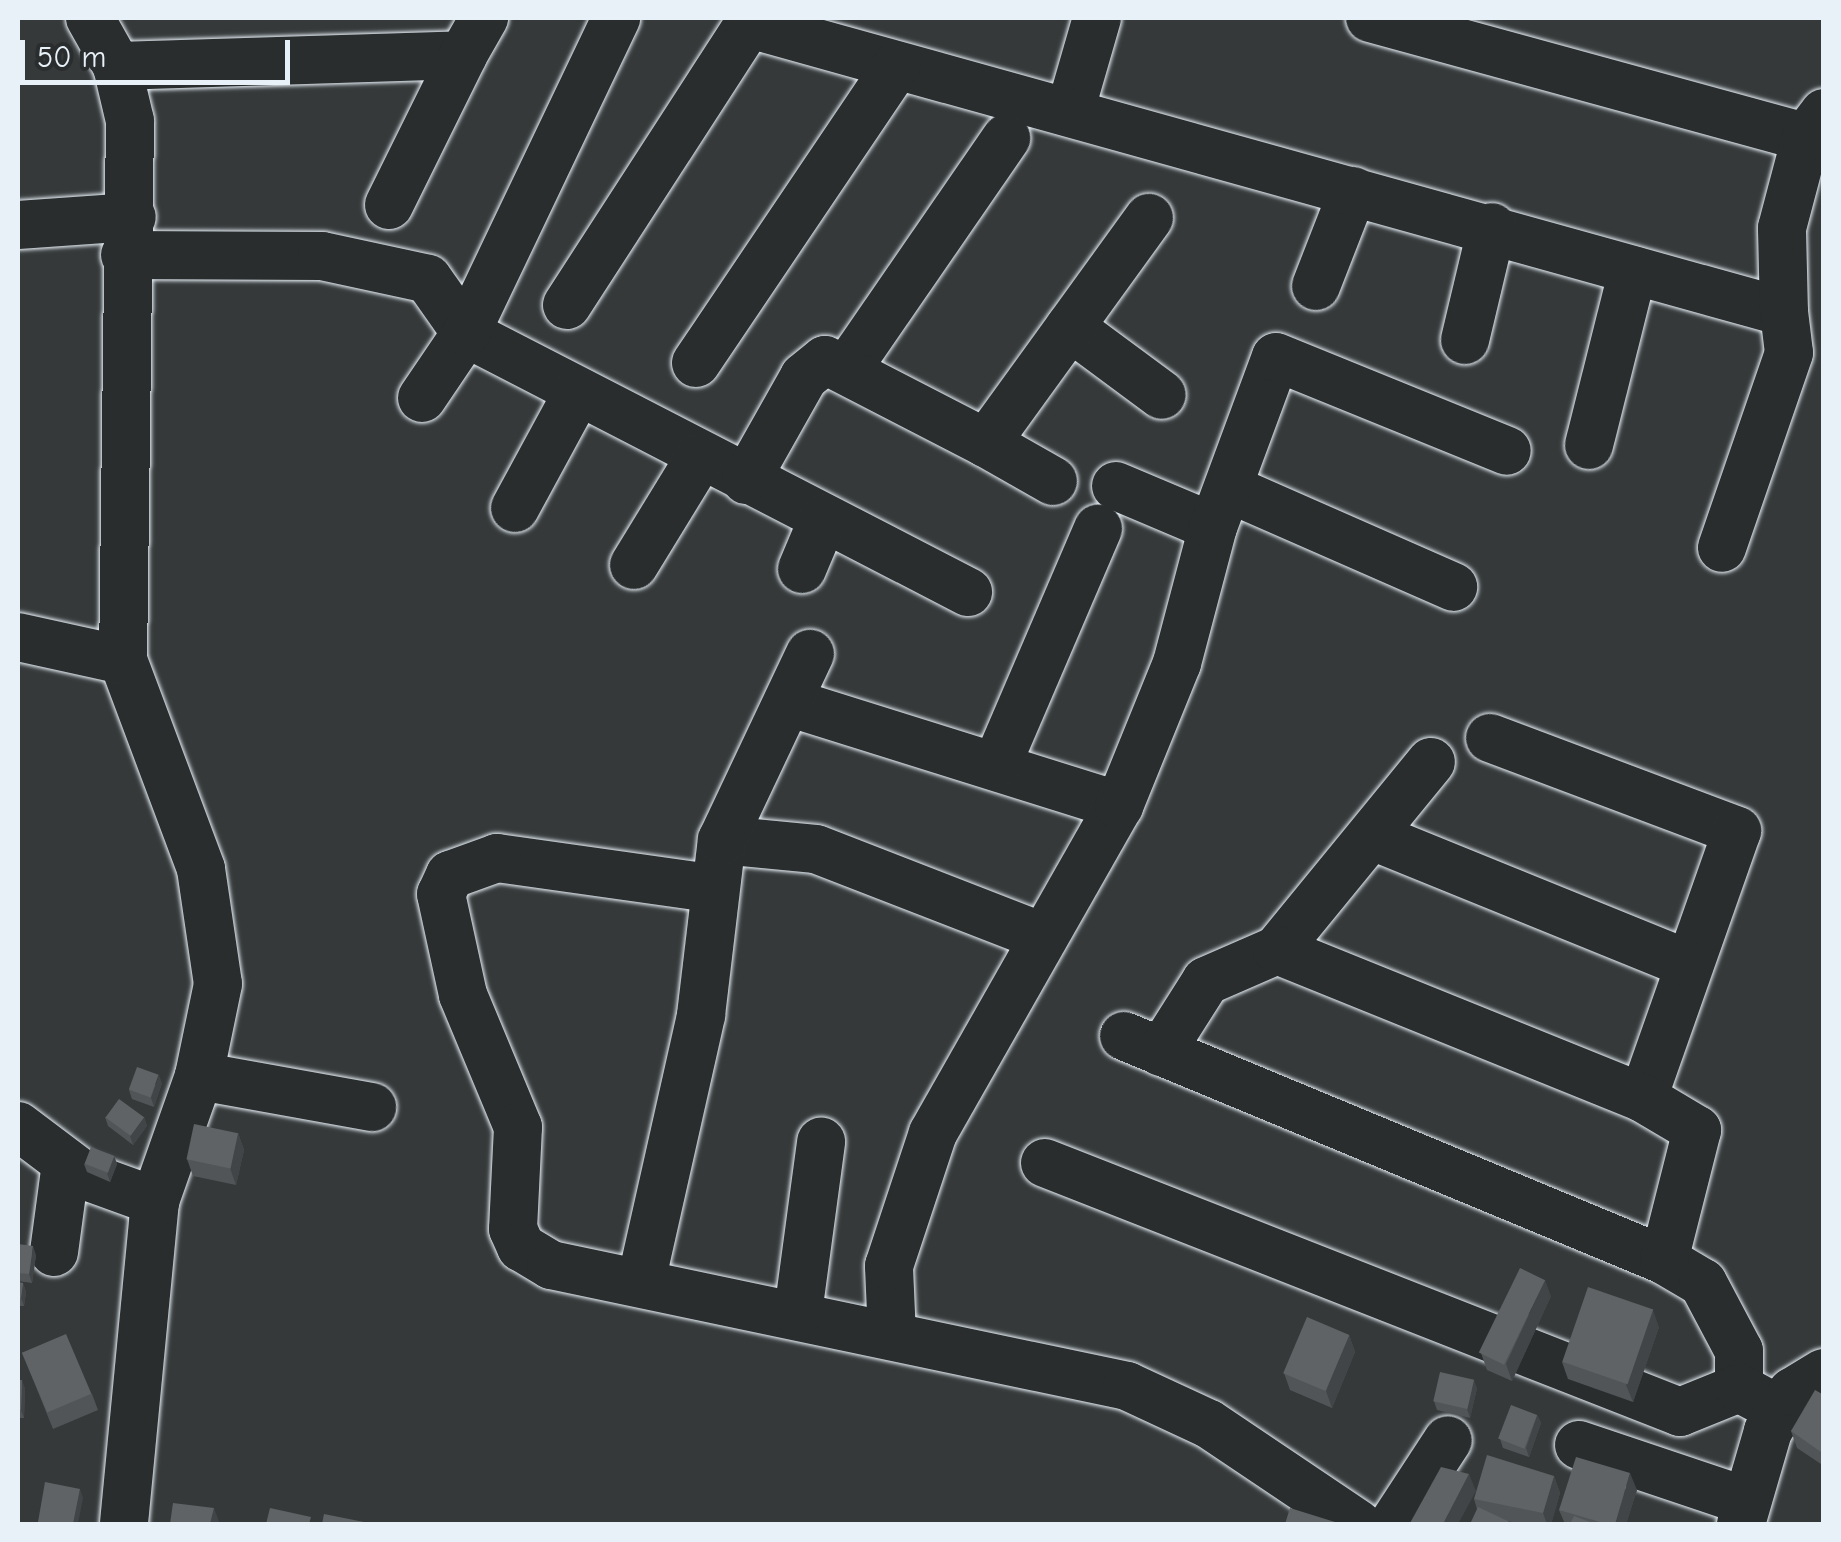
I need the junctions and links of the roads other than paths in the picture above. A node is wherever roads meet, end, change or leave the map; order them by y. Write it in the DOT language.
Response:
graph roads {
  1 [pos="90,18"];
  2 [pos="616,18"];
  3 [pos="1097,18"];
  4 [pos="1370,18"];
  5 [pos="474,36"];
  6 [pos="117,66"];
  7 [pos="896,66"];
  8 [pos="1071,108"];
  9 [pos="1815,125"];
  10 [pos="1006,138"];
  11 [pos="1353,191"];
  12 [pos="389,206"];
  13 [pos="1149,218"];
  14 [pos="18,225"];
  15 [pos="1492,227"];
  16 [pos="128,236"];
  17 [pos="1633,270"];
  18 [pos="1316,286"];
  19 [pos="566,305"];
  20 [pos="1784,312"];
  21 [pos="1070,327"];
  22 [pos="466,332"];
  23 [pos="1465,340"];
  24 [pos="696,363"];
  25 [pos="849,366"];
  26 [pos="577,394"];
  27 [pos="1162,394"];
  28 [pos="422,398"];
  29 [pos="986,443"];
  30 [pos="1589,444"];
  31 [pos="1507,451"];
  32 [pos="699,459"];
  33 [pos="746,480"];
  34 [pos="1053,481"];
  35 [pos="1116,486"];
  36 [pos="1220,507"];
  37 [pos="515,508"];
  38 [pos="824,519"];
  39 [pos="1098,529"];
  40 [pos="1722,548"];
  41 [pos="634,565"];
  42 [pos="802,569"];
  43 [pos="1453,587"];
  44 [pos="968,592"];
  45 [pos="18,636"];
  46 [pos="810,654"];
  47 [pos="123,660"];
  48 [pos="788,702"];
  49 [pos="1490,738"];
  50 [pos="998,762"];
  51 [pos="1431,762"];
  52 [pos="1119,806"];
  53 [pos="1375,837"];
  54 [pos="722,840"];
  55 [pos="710,888"];
  56 [pos="1038,935"];
  57 [pos="1277,950"];
  58 [pos="1687,964"];
  59 [pos="199,1076"];
  60 [pos="1642,1098"];
  61 [pos="372,1106"];
  62 [pos="18,1126"];
  63 [pos="820,1142"];
  64 [pos="1045,1162"];
  65 [pos="66,1163"];
  66 [pos="155,1201"];
  67 [pos="54,1252"];
  68 [pos="1664,1260"];
  69 [pos="641,1282"];
  70 [pos="798,1313"];
  71 [pos="892,1336"];
  72 [pos="1824,1373"];
  73 [pos="1759,1399"];
  74 [pos="1448,1440"];
  75 [pos="1579,1445"];
  76 [pos="1743,1513"];
  77 [pos="124,1524"];
  78 [pos="1358,1524"];
  79 [pos="1392,1524"];
  1 -- 6 [label="street"];
  2 -- 22 [label="street"];
  3 -- 8 [label="street"];
  4 -- 9 [label="street"];
  5 -- 6 [label="street"];
  5 -- 12 [label="street"];
  6 -- 16 [label="street"];
  7 -- 8 [label="street"];
  7 -- 19 [label="street"];
  7 -- 24 [label="street"];
  8 -- 11 [label="street"];
  9 -- 20 [label="street"];
  10 -- 25 [label="street"];
  11 -- 15 [label="street"];
  11 -- 18 [label="street"];
  13 -- 21 [label="street"];
  14 -- 16 [label="street"];
  15 -- 17 [label="street"];
  15 -- 23 [label="street"];
  16 -- 22 [label="street"];
  16 -- 47 [label="street"];
  17 -- 20 [label="street"];
  17 -- 30 [label="street"];
  20 -- 40 [label="street"];
  21 -- 27 [label="street"];
  21 -- 29 [label="street"];
  22 -- 26 [label="street"];
  22 -- 28 [label="street"];
  25 -- 29 [label="street"];
  25 -- 33 [label="street"];
  26 -- 32 [label="street"];
  26 -- 37 [label="street"];
  29 -- 34 [label="street"];
  31 -- 36 [label="street"];
  32 -- 33 [label="street"];
  32 -- 41 [label="street"];
  33 -- 38 [label="street"];
  35 -- 36 [label="street"];
  36 -- 43 [label="street"];
  36 -- 52 [label="street"];
  38 -- 42 [label="street"];
  38 -- 44 [label="street"];
  39 -- 50 [label="street"];
  45 -- 47 [label="street"];
  46 -- 48 [label="street"];
  47 -- 59 [label="street"];
  48 -- 50 [label="street"];
  48 -- 54 [label="street"];
  49 -- 58 [label="street"];
  50 -- 52 [label="street"];
  51 -- 53 [label="street"];
  52 -- 56 [label="street"];
  53 -- 57 [label="street"];
  53 -- 58 [label="street"];
  54 -- 55 [label="street"];
  54 -- 56 [label="street"];
  55 -- 69 [label="street"];
  55 -- 69 [label="street"];
  56 -- 71 [label="street"];
  57 -- 60 [label="street"];
  57 -- 68 [label="street"];
  58 -- 60 [label="street"];
  59 -- 61 [label="street"];
  59 -- 66 [label="street"];
  60 -- 68 [label="street"];
  62 -- 65 [label="street"];
  63 -- 70 [label="street"];
  64 -- 73 [label="street"];
  65 -- 66 [label="street"];
  65 -- 67 [label="street"];
  66 -- 77 [label="street"];
  68 -- 73 [label="street"];
  69 -- 70 [label="street"];
  70 -- 71 [label="street"];
  71 -- 78 [label="street"];
  72 -- 73 [label="street"];
  73 -- 76 [label="street"];
  74 -- 79 [label="street"];
  75 -- 76 [label="street"];
}
